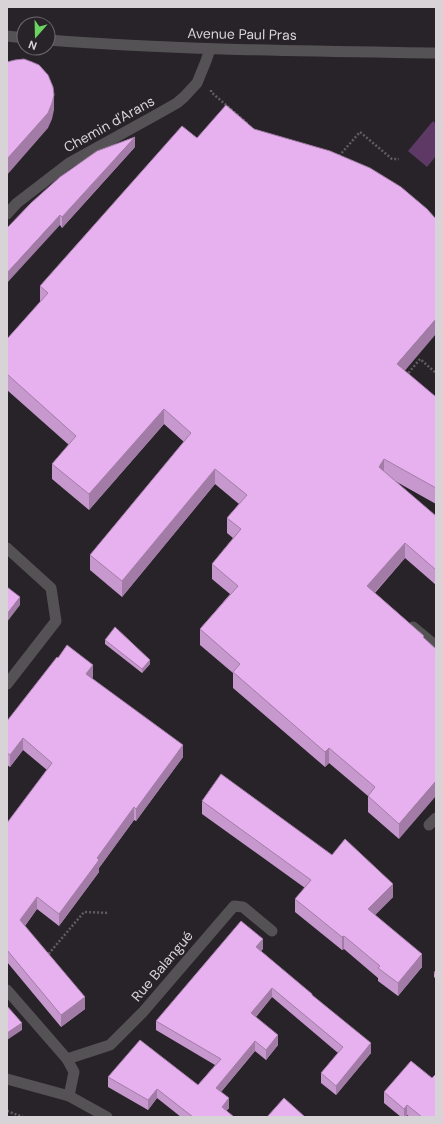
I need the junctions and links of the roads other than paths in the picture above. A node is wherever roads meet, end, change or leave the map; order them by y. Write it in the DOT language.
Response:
graph roads {
  1 [pos="56,41"];
  2 [pos="210,49"];
  3 [pos="436,53"];
  4 [pos="7,214"];
  5 [pos="7,548"];
  6 [pos="408,622"];
  7 [pos="436,646"];
  8 [pos="7,684"];
  9 [pos="272,931"];
  10 [pos="7,990"];
  11 [pos="67,1059"];
  12 [pos="7,1079"];
  13 [pos="69,1096"];
  14 [pos="107,1117"];
  1 -- 2 [label="street, Avenue Paul Pras"];
  2 -- 3 [label="street, Avenue Paul Pras"];
  2 -- 4 [label="street, Chemin d'Arans"];
  5 -- 8 [label="street"];
  6 -- 7 [label="street"];
  9 -- 11 [label="street, Rue Balangué"];
  10 -- 11 [label="street"];
  11 -- 13 [label="street"];
  12 -- 13 [label="street"];
  13 -- 14 [label="street"];
}
